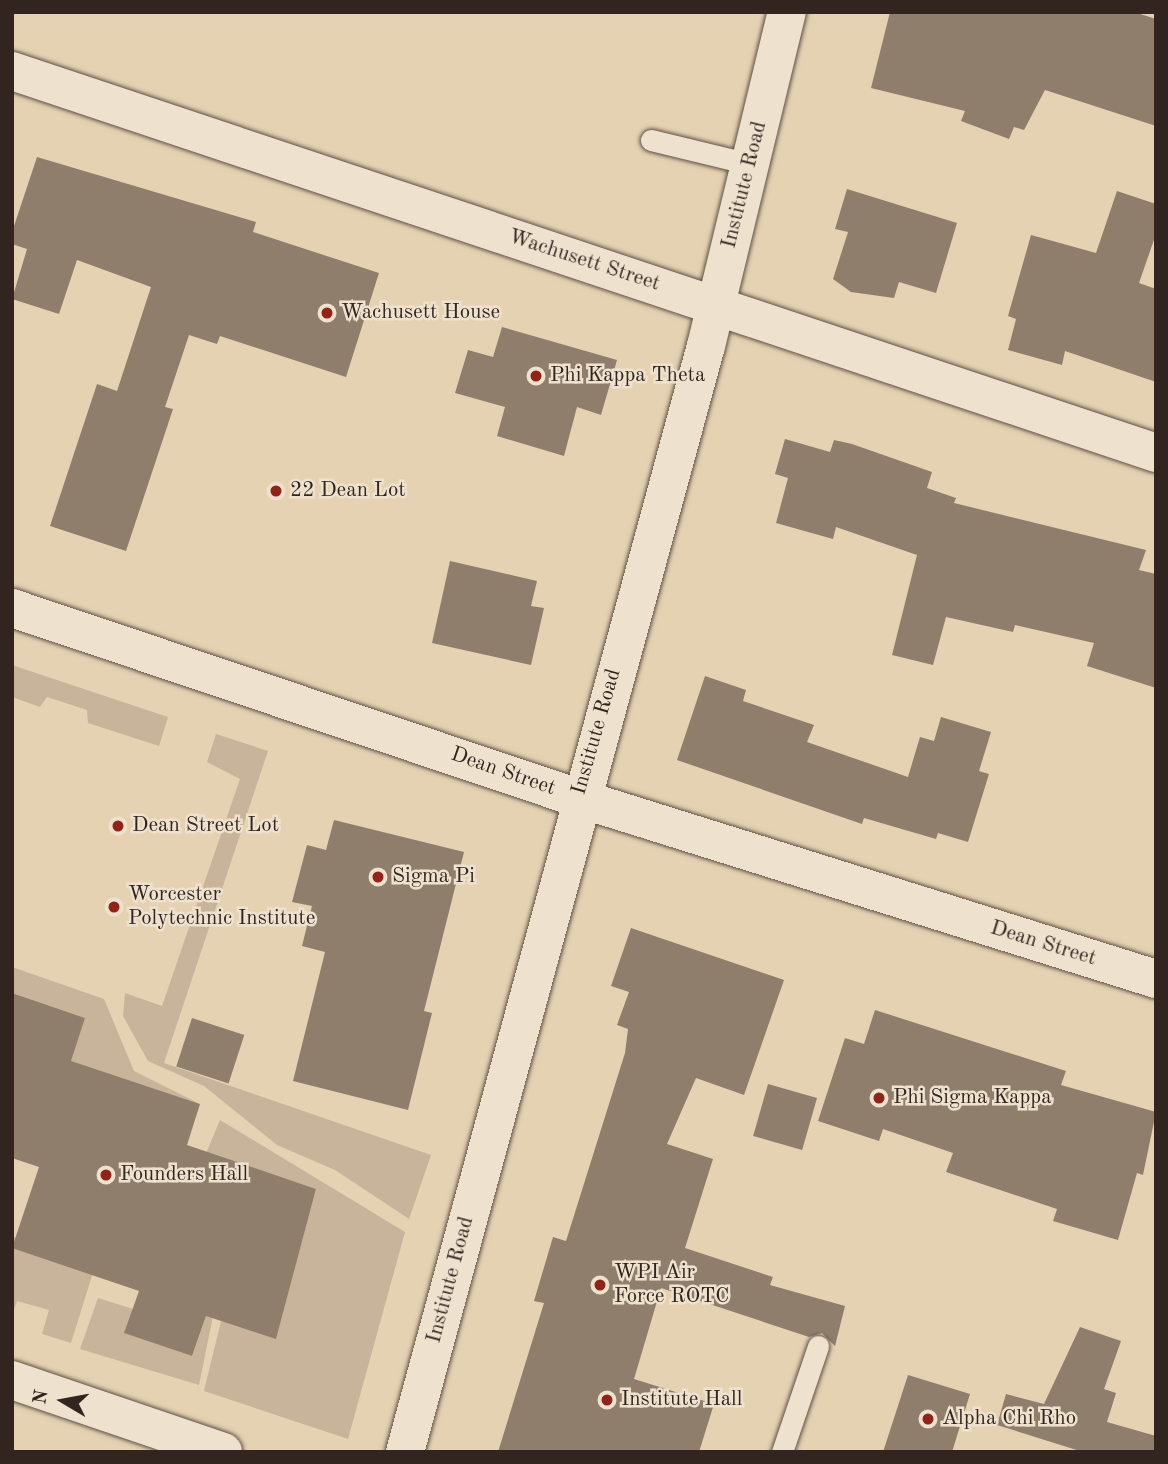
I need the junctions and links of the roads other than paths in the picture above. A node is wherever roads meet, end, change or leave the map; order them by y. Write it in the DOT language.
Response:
graph roads {
  1 [pos="787,12"];
  2 [pos="12,71"];
  3 [pos="651,140"];
  4 [pos="750,164"];
  5 [pos="716,304"];
  6 [pos="1156,453"];
  7 [pos="12,608"];
  8 [pos="578,798"];
  9 [pos="1156,979"];
  10 [pos="818,1346"];
  11 [pos="12,1380"];
  12 [pos="223,1452"];
  13 [pos="405,1452"];
  14 [pos="782,1452"];
  1 -- 4 [label="street, Institute Road"];
  2 -- 5 [label="street, Wachusett Street"];
  3 -- 4 [label="lane"];
  4 -- 5 [label="street, Institute Road"];
  5 -- 6 [label="street, Wachusett Street"];
  5 -- 8 [label="street, Institute Road"];
  7 -- 8 [label="street, Dean Street"];
  8 -- 9 [label="street, Dean Street"];
  8 -- 13 [label="street, Institute Road"];
  10 -- 14 [label="lane"];
  11 -- 12 [label="street"];
}
